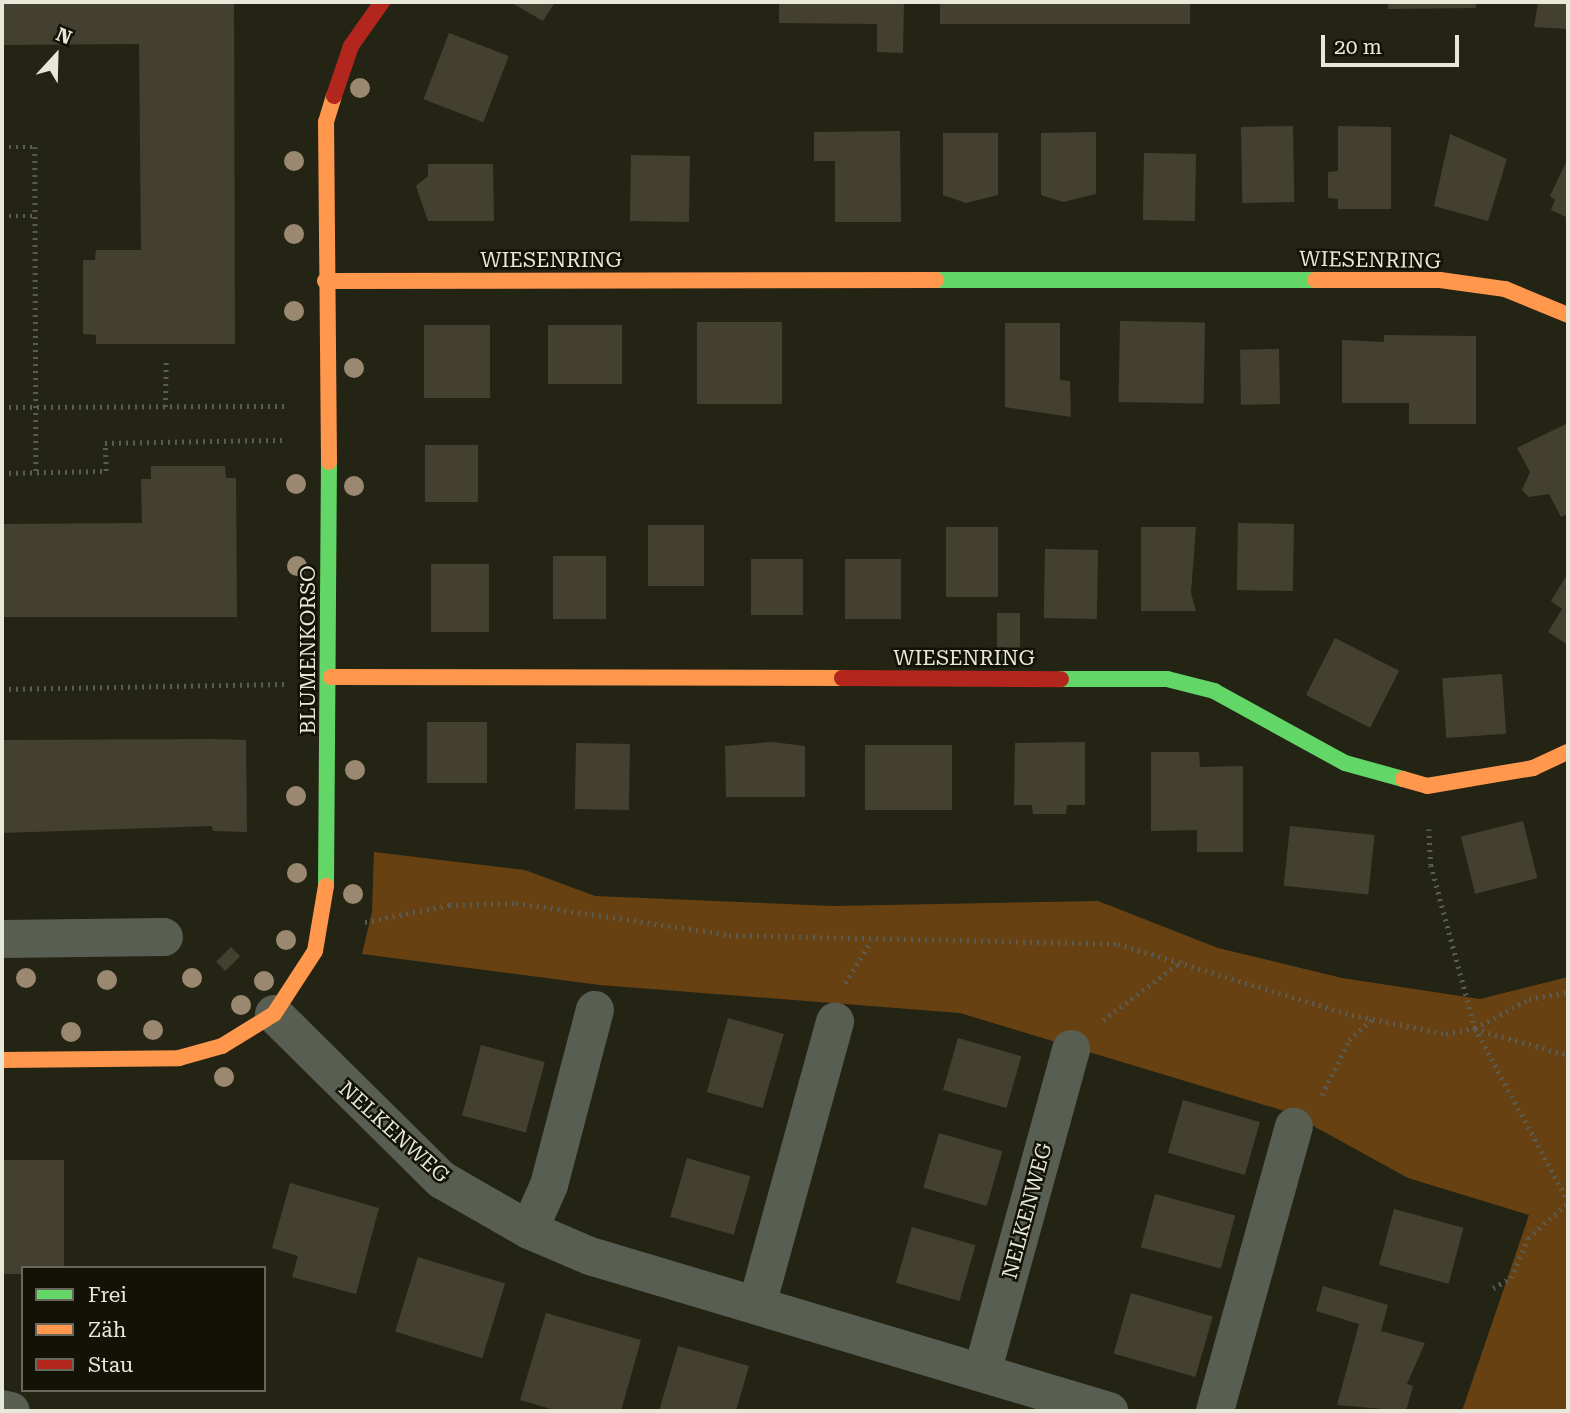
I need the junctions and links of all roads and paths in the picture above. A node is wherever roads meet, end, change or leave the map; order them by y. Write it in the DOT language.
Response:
graph roads {
  1 [pos="382,2"];
  2 [pos="2,147"];
  3 [pos="2,216"];
  4 [pos="35,216"];
  5 [pos="326,281"];
  6 [pos="1568,316"];
  7 [pos="166,362"];
  8 [pos="327,406"];
  9 [pos="2,407"];
  10 [pos="37,407"];
  11 [pos="165,407"];
  12 [pos="282,440"];
  13 [pos="36,472"];
  14 [pos="2,473"];
  15 [pos="330,681"];
  16 [pos="2,689"];
  17 [pos="1568,752"];
  18 [pos="1427,786"];
  19 [pos="323,926"];
  20 [pos="163,937"];
  21 [pos="2,939"];
  22 [pos="1181,961"];
  23 [pos="1568,992"];
  24 [pos="595,1010"];
  25 [pos="274,1014"];
  26 [pos="1371,1020"];
  27 [pos="835,1022"];
  28 [pos="1475,1028"];
  29 [pos="1072,1049"];
  30 [pos="1568,1055"];
  31 [pos="2,1060"];
  32 [pos="1293,1127"];
  33 [pos="1568,1202"];
  34 [pos="529,1230"];
  35 [pos="1493,1288"];
  36 [pos="757,1305"];
  37 [pos="982,1373"];
  38 [pos="2,1409"];
  39 [pos="11,1411"];
  40 [pos="1109,1411"];
  41 [pos="1215,1411"];
  1 -- 5 [label="street, BLUMENKORSO"];
  2 -- 4 [label="path"];
  3 -- 4 [label="path"];
  4 -- 10 [label="path"];
  5 -- 6 [label="street, WIESENRING"];
  5 -- 8 [label="street, BLUMENKORSO"];
  7 -- 11 [label="path"];
  8 -- 11 [label="path"];
  8 -- 15 [label="street, BLUMENKORSO"];
  9 -- 10 [label="path"];
  10 -- 11 [label="path"];
  10 -- 13 [label="path"];
  12 -- 13 [label="path"];
  13 -- 14 [label="path"];
  15 -- 16 [label="path"];
  15 -- 18 [label="street, WIESENRING"];
  15 -- 19 [label="street, BLUMENKORSO"];
  17 -- 18 [label="street, WIESENRING"];
  18 -- 28 [label="path"];
  19 -- 22 [label="path"];
  19 -- 25 [label="street, BLUMENKORSO"];
  20 -- 21 [label="street"];
  22 -- 26 [label="path"];
  22 -- 29 [label="path"];
  23 -- 28 [label="path"];
  24 -- 34 [label="street"];
  25 -- 31 [label="street, BLUMENKORSO"];
  25 -- 34 [label="street, NELKENWEG"];
  26 -- 28 [label="path"];
  26 -- 32 [label="path"];
  27 -- 36 [label="street"];
  28 -- 30 [label="path"];
  28 -- 33 [label="path"];
  29 -- 37 [label="street, NELKENWEG"];
  32 -- 41 [label="street"];
  33 -- 35 [label="path"];
  34 -- 36 [label="street, NELKENWEG"];
  36 -- 37 [label="street, NELKENWEG"];
  37 -- 40 [label="street, NELKENWEG"];
  38 -- 39 [label="street"];
}
